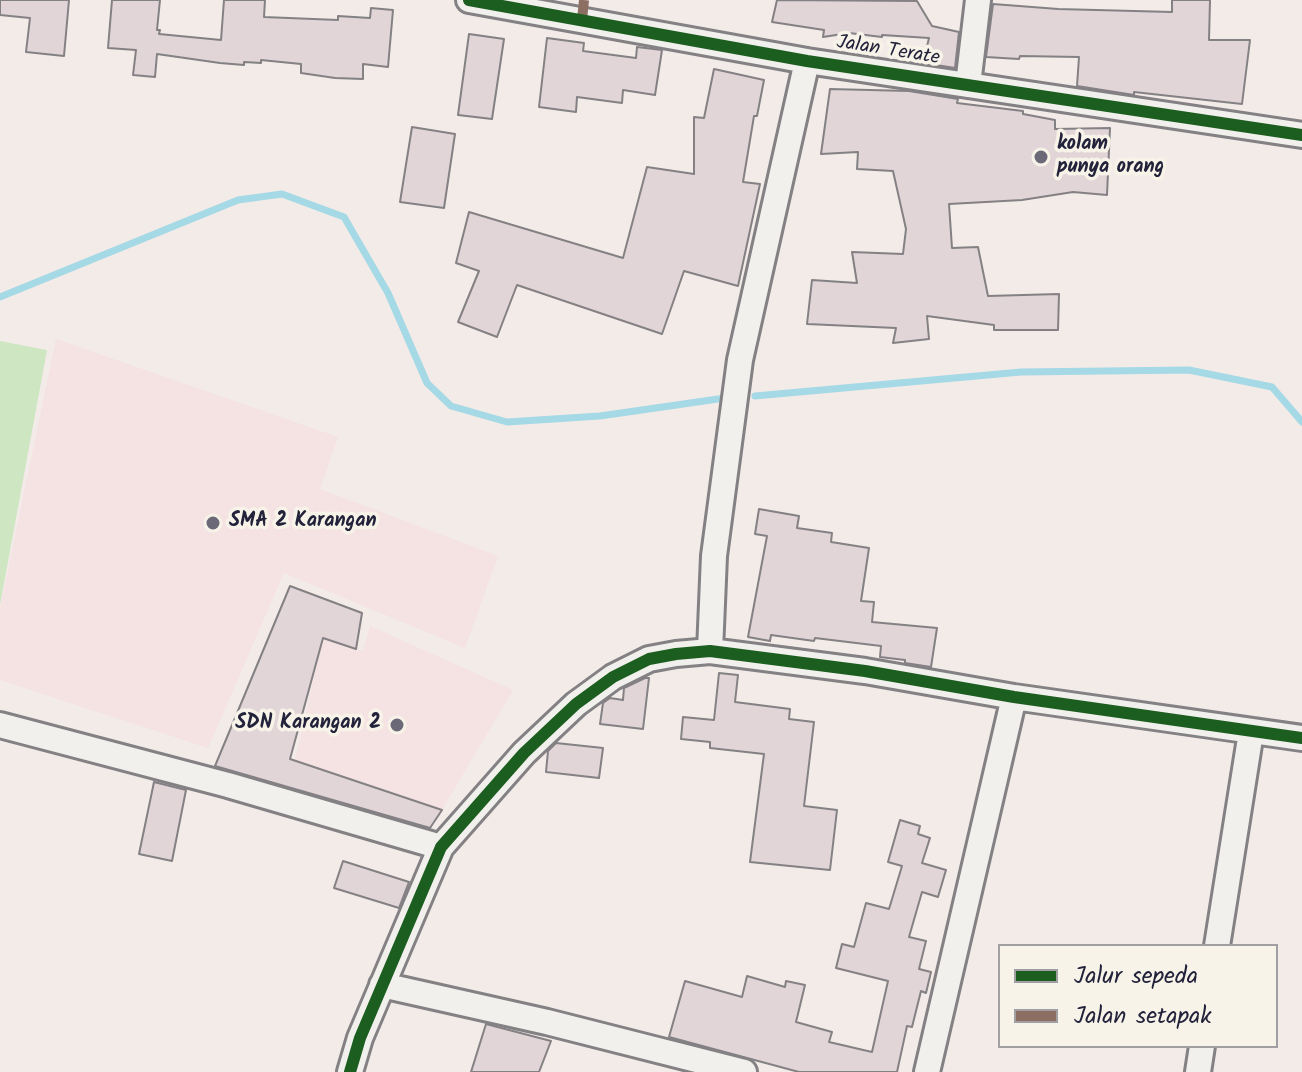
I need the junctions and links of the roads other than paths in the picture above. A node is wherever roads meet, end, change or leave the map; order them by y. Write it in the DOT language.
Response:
graph roads {
  1 [pos="469,0"];
  2 [pos="978,0"];
  3 [pos="583,10"];
  4 [pos="807,61"];
  5 [pos="968,85"];
  6 [pos="1302,135"];
  7 [pos="710,651"];
  8 [pos="1014,697"];
  9 [pos="0,725"];
  10 [pos="1251,732"];
  11 [pos="1302,738"];
  12 [pos="441,847"];
  13 [pos="1217,944"];
  14 [pos="382,985"];
  15 [pos="1202,1048"];
  16 [pos="350,1072"];
  17 [pos="744,1072"];
  18 [pos="927,1072"];
  19 [pos="1198,1072"];
  1 -- 3 [label="street, Jalan Terate"];
  2 -- 5 [label="street"];
  3 -- 4 [label="street, Jalan Terate"];
  4 -- 5 [label="street, Jalan Terate"];
  4 -- 7 [label="street"];
  5 -- 6 [label="street, Jalan Terate"];
  7 -- 8 [label="street"];
  7 -- 12 [label="street"];
  8 -- 10 [label="street"];
  8 -- 18 [label="street"];
  9 -- 12 [label="street"];
  10 -- 11 [label="street"];
  10 -- 13 [label="street"];
  12 -- 14 [label="street"];
  14 -- 16 [label="street"];
  14 -- 17 [label="street"];
  15 -- 19 [label="street"];
}
